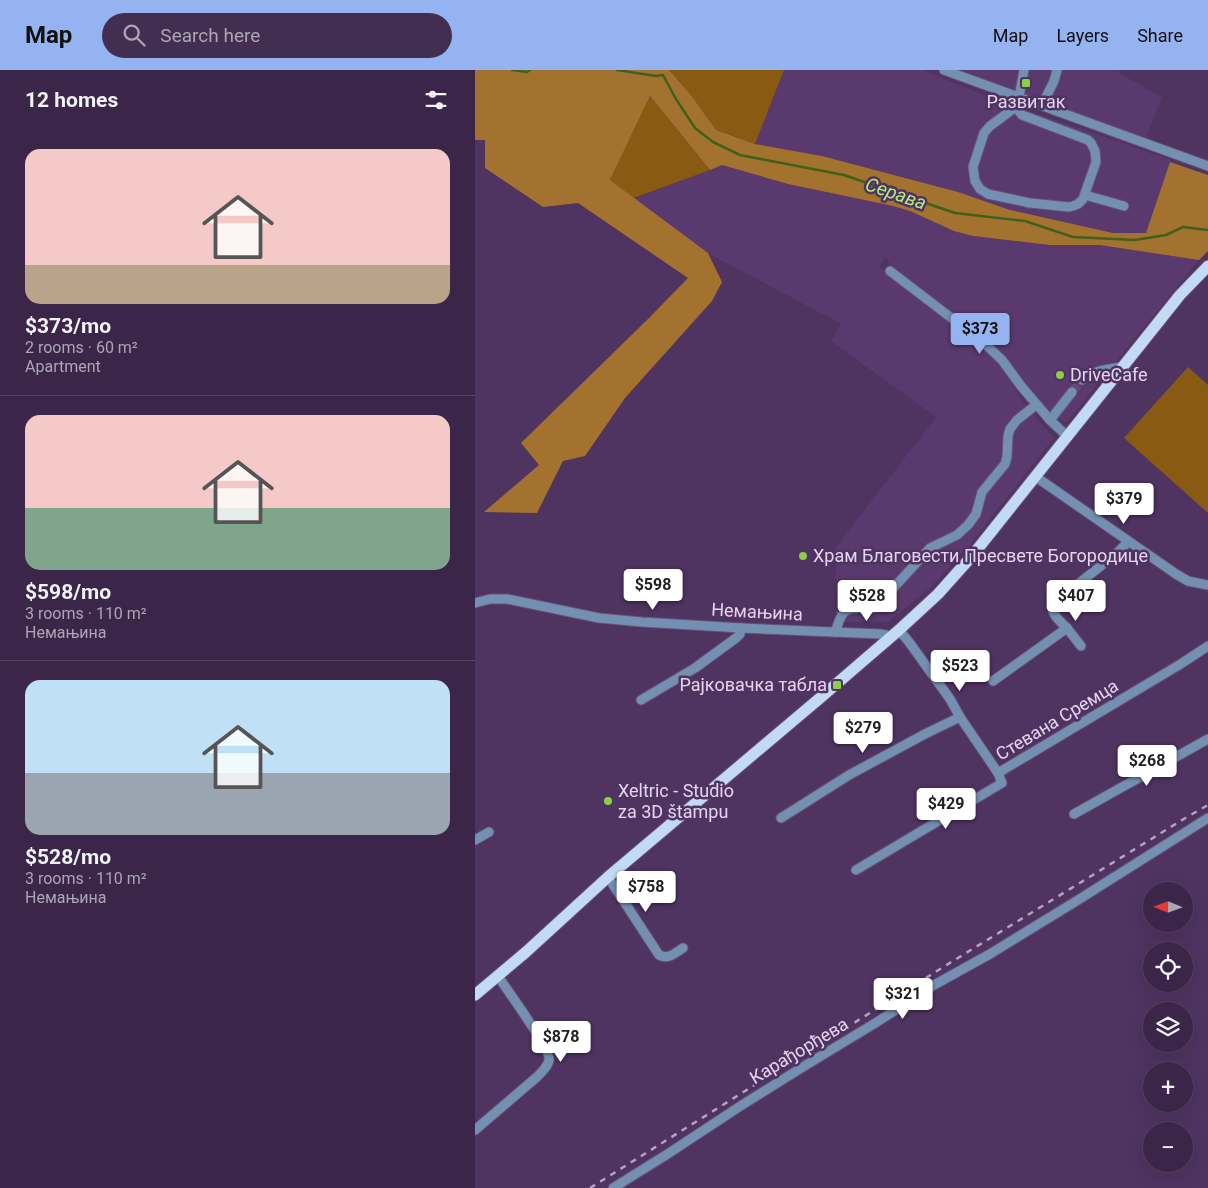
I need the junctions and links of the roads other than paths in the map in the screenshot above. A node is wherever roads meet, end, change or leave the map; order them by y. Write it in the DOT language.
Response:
graph roads {
  1 [pos="944,70"];
  2 [pos="1024,70"];
  3 [pos="1057,70"];
  4 [pos="1019,97"];
  5 [pos="1041,105"];
  6 [pos="1016,107"];
  7 [pos="1208,166"];
  8 [pos="1085,195"];
  9 [pos="1124,206"];
  10 [pos="1208,266"];
  11 [pos="890,271"];
  12 [pos="1123,367"];
  13 [pos="1082,380"];
  14 [pos="1072,392"];
  15 [pos="1036,405"];
  16 [pos="1050,420"];
  17 [pos="1068,437"];
  18 [pos="1036,477"];
  19 [pos="1128,542"];
  20 [pos="1208,585"];
  21 [pos="475,603"];
  22 [pos="741,628"];
  23 [pos="1067,628"];
  24 [pos="899,630"];
  25 [pos="835,632"];
  26 [pos="889,638"];
  27 [pos="1081,646"];
  28 [pos="1208,646"];
  29 [pos="993,681"];
  30 [pos="641,700"];
  31 [pos="961,717"];
  32 [pos="1208,739"];
  33 [pos="998,773"];
  34 [pos="1074,814"];
  35 [pos="781,818"];
  36 [pos="1208,818"];
  37 [pos="489,832"];
  38 [pos="475,840"];
  39 [pos="856,870"];
  40 [pos="608,877"];
  41 [pos="683,948"];
  42 [pos="497,976"];
  43 [pos="475,995"];
  44 [pos="475,1130"];
  45 [pos="613,1188"];
  1 -- 4 [label="street"];
  2 -- 4 [label="street"];
  3 -- 5 [label="street"];
  4 -- 5 [label="street"];
  4 -- 6 [label="street"];
  5 -- 7 [label="street"];
  6 -- 8 [label="street"];
  6 -- 8 [label="street"];
  8 -- 9 [label="street"];
  10 -- 12 [label="main road"];
  11 -- 15 [label="street"];
  12 -- 13 [label="street"];
  12 -- 17 [label="main road"];
  14 -- 16 [label="street"];
  15 -- 16 [label="street"];
  15 -- 25 [label="street"];
  16 -- 17 [label="street"];
  17 -- 18 [label="main road"];
  18 -- 19 [label="street"];
  18 -- 24 [label="main road"];
  19 -- 20 [label="street"];
  19 -- 23 [label="street"];
  21 -- 22 [label="street, Немањина"];
  22 -- 25 [label="street, Немањина"];
  22 -- 30 [label="street"];
  23 -- 27 [label="street"];
  23 -- 29 [label="street"];
  24 -- 26 [label="main road"];
  24 -- 31 [label="street"];
  25 -- 26 [label="street, Немањина"];
  26 -- 40 [label="main road"];
  28 -- 33 [label="street, Стевана Сремца"];
  31 -- 33 [label="street"];
  31 -- 35 [label="street"];
  32 -- 34 [label="street"];
  33 -- 39 [label="street, Стевана Сремца"];
  36 -- 45 [label="street, Карађорђева"];
  37 -- 38 [label="street"];
  40 -- 41 [label="street"];
  40 -- 42 [label="main road"];
  42 -- 43 [label="main road"];
  42 -- 44 [label="street"];
}
